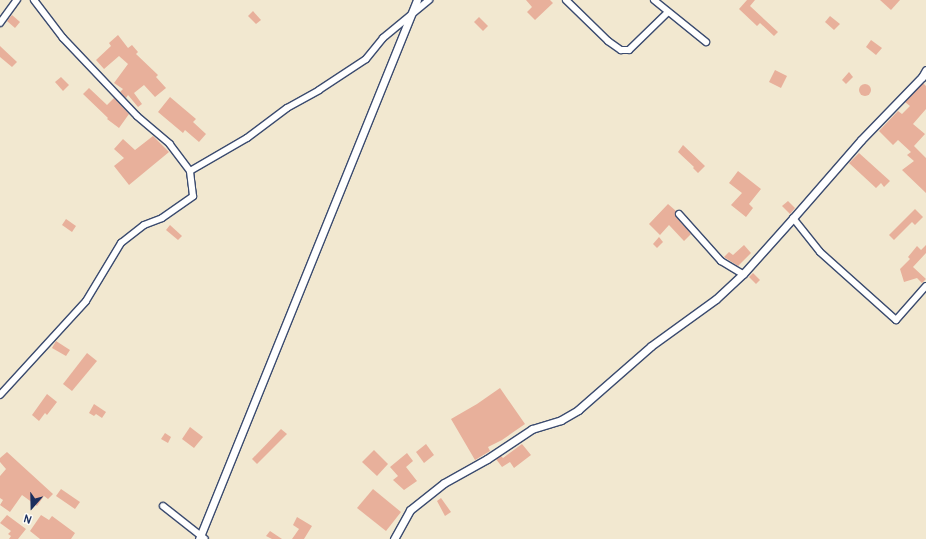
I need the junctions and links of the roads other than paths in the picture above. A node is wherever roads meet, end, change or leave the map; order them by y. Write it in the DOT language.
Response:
graph roads {
  1 [pos="17,0"];
  2 [pos="34,0"];
  3 [pos="417,0"];
  4 [pos="429,0"];
  5 [pos="566,0"];
  6 [pos="654,0"];
  7 [pos="668,12"];
  8 [pos="410,16"];
  9 [pos="0,24"];
  10 [pos="706,42"];
  11 [pos="926,70"];
  12 [pos="190,171"];
  13 [pos="679,214"];
  14 [pos="794,218"];
  15 [pos="743,274"];
  16 [pos="926,286"];
  17 [pos="0,395"];
  18 [pos="163,506"];
  19 [pos="200,536"];
  20 [pos="193,539"];
  21 [pos="394,539"];
  1 -- 9 [label="street"];
  2 -- 12 [label="street"];
  3 -- 8 [label="street"];
  4 -- 8 [label="street"];
  5 -- 7 [label="street"];
  6 -- 7 [label="street"];
  7 -- 10 [label="street"];
  8 -- 12 [label="street"];
  8 -- 19 [label="street"];
  11 -- 14 [label="street"];
  12 -- 17 [label="street"];
  13 -- 15 [label="street"];
  14 -- 15 [label="street"];
  14 -- 16 [label="street"];
  15 -- 21 [label="street"];
  18 -- 19 [label="street"];
  19 -- 20 [label="street"];
}
